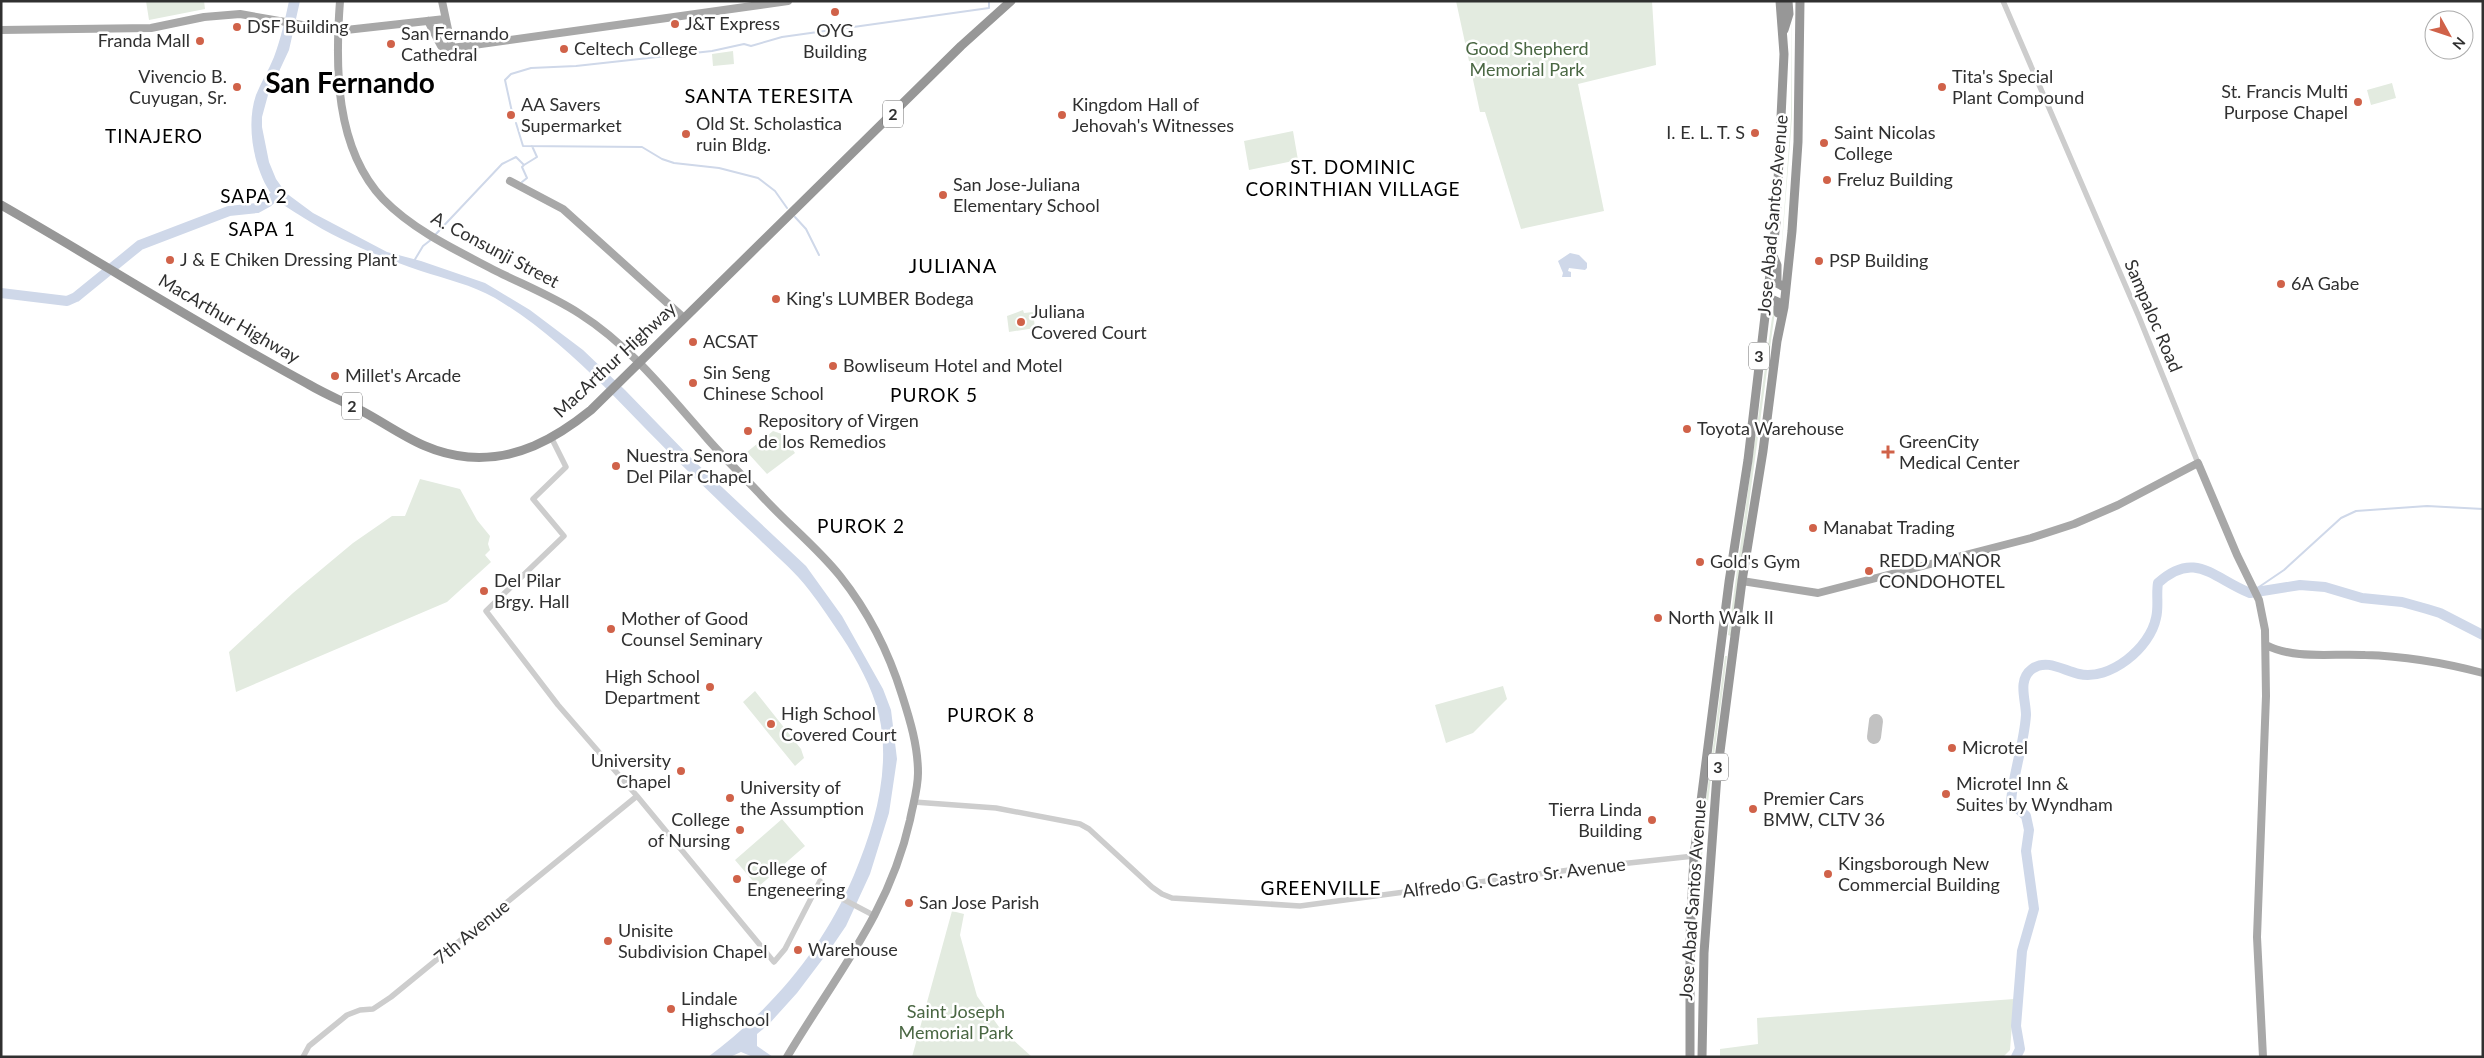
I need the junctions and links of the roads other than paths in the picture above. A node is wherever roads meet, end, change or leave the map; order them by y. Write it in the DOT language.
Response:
graph roads {
  1 [pos="340,1"];
  2 [pos="442,1"];
  3 [pos="788,1"];
  4 [pos="1005,1"];
  5 [pos="1011,1"];
  6 [pos="1780,1"];
  7 [pos="1788,1"];
  8 [pos="2003,1"];
  9 [pos="1799,4"];
  10 [pos="991,17"];
  11 [pos="445,18"];
  12 [pos="428,21"];
  13 [pos="1,30"];
  14 [pos="337,31"];
  15 [pos="1784,32"];
  16 [pos="452,48"];
  17 [pos="510,181"];
  18 [pos="1,205"];
  19 [pos="1772,254"];
  20 [pos="1786,288"];
  21 [pos="1767,297"];
  22 [pos="684,318"];
  23 [pos="1782,318"];
  24 [pos="639,361"];
  25 [pos="552,439"];
  26 [pos="2198,463"];
  27 [pos="1742,581"];
  28 [pos="1722,637"];
  29 [pos="1734,638"];
  30 [pos="2266,645"];
  31 [pos="1732,652"];
  32 [pos="1720,653"];
  33 [pos="2483,673"];
  34 [pos="638,796"];
  35 [pos="914,802"];
  36 [pos="1694,856"];
  37 [pos="1690,914"];
  38 [pos="1707,914"];
  39 [pos="875,916"];
  40 [pos="1690,936"];
  41 [pos="1705,936"];
  42 [pos="303,1057"];
  43 [pos="787,1057"];
  44 [pos="1690,1057"];
  45 [pos="1702,1057"];
  46 [pos="2262,1057"];
  1 -- 14 [label="main road, A. Consunji Street"];
  2 -- 11 [label="main road"];
  3 -- 16 [label="main road"];
  4 -- 10 [label="highway, MacArthur Highway / 2"];
  5 -- 10 [label="highway, MacArthur Highway / 2"];
  6 -- 15 [label="highway, Jose Abad Santos Avenue / 3"];
  7 -- 15 [label="highway, 3"];
  8 -- 26 [label="street, Sampaloc Road"];
  9 -- 20 [label="highway, Jose Abad Santos Avenue / 3"];
  10 -- 22 [label="highway, MacArthur Highway / 2"];
  11 -- 12 [label="main road"];
  11 -- 16 [label="main road"];
  12 -- 14 [label="main road"];
  12 -- 16 [label="main road"];
  13 -- 14 [label="main road"];
  14 -- 24 [label="main road, A. Consunji Street"];
  15 -- 19 [label="highway, Jose Abad Santos Avenue / 3"];
  17 -- 22 [label="main road"];
  18 -- 25 [label="highway, MacArthur Highway / 2"];
  19 -- 20 [label="highway"];
  19 -- 21 [label="highway, Jose Abad Santos Avenue / 3"];
  20 -- 23 [label="highway, Jose Abad Santos Avenue / 3"];
  21 -- 23 [label="highway"];
  21 -- 28 [label="highway, Jose Abad Santos Avenue / 3"];
  22 -- 24 [label="highway, MacArthur Highway / 2"];
  23 -- 27 [label="highway, Jose Abad Santos Avenue / 3"];
  24 -- 25 [label="highway, MacArthur Highway / 2"];
  24 -- 35 [label="main road, A. Consunji Street"];
  25 -- 34 [label="street"];
  26 -- 27 [label="main road"];
  26 -- 30 [label="main road, Sampaloc Road"];
  27 -- 29 [label="highway, Jose Abad Santos Avenue / 3"];
  28 -- 29 [label="highway"];
  28 -- 32 [label="highway, Jose Abad Santos Avenue / 3"];
  29 -- 31 [label="highway, Jose Abad Santos Avenue / 3"];
  30 -- 33 [label="main road"];
  30 -- 46 [label="main road, Sampaloc Road"];
  31 -- 32 [label="highway"];
  31 -- 38 [label="highway, Jose Abad Santos Avenue / 3"];
  32 -- 36 [label="highway, Jose Abad Santos Avenue / 3"];
  34 -- 39 [label="street"];
  34 -- 42 [label="street, 7th Avenue"];
  35 -- 36 [label="street, Alfredo G. Castro Sr. Avenue"];
  35 -- 39 [label="main road, A. Consunji Street"];
  36 -- 37 [label="highway, Jose Abad Santos Avenue / 3"];
  37 -- 38 [label="highway"];
  37 -- 40 [label="highway, Jose Abad Santos Avenue / 3"];
  38 -- 41 [label="highway, Jose Abad Santos Avenue / 3"];
  39 -- 43 [label="main road, A. Consunji Street"];
  40 -- 41 [label="highway"];
  40 -- 44 [label="highway, Jose Abad Santos Avenue / 3"];
  41 -- 45 [label="highway, Jose Abad Santos Avenue / 3"];
}
